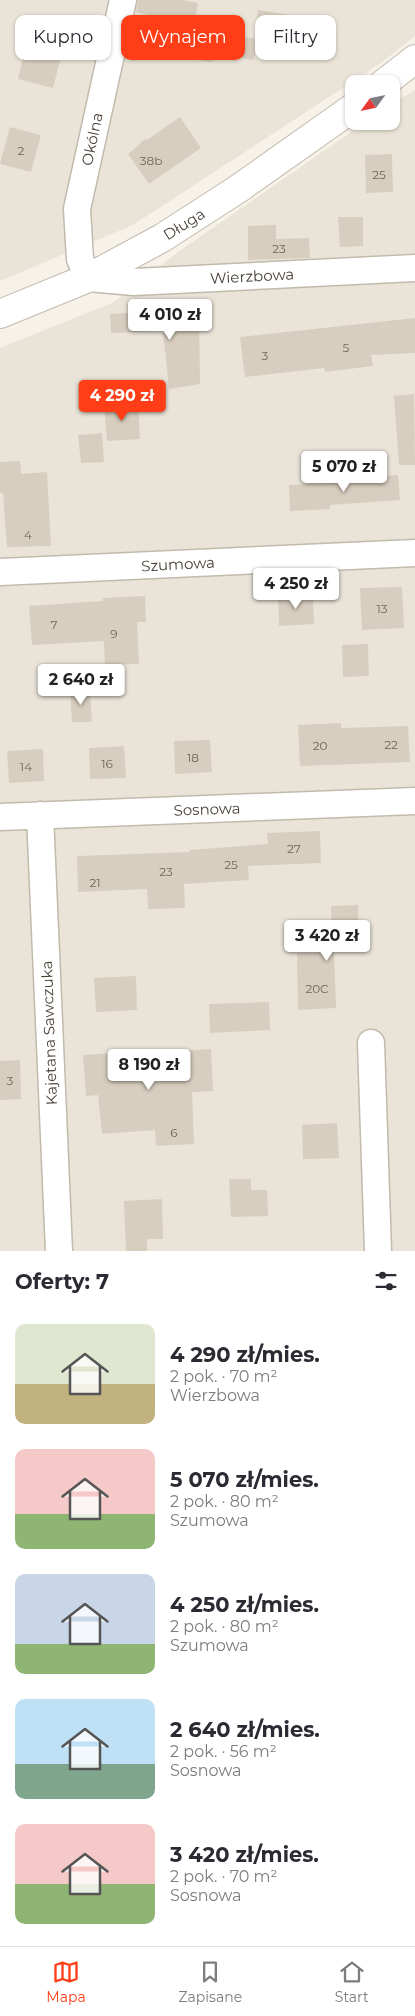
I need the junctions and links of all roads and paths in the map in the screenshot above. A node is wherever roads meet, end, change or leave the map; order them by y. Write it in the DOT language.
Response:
graph roads {
  1 [pos="122,0"];
  2 [pos="415,59"];
  3 [pos="395,75"];
  4 [pos="345,113"];
  5 [pos="415,268"];
  6 [pos="88,278"];
  7 [pos="0,314"];
  8 [pos="415,553"];
  9 [pos="0,572"];
  10 [pos="415,801"];
  11 [pos="40,815"];
  12 [pos="0,817"];
  13 [pos="371,1043"];
  14 [pos="58,1251"];
  15 [pos="378,1251"];
  1 -- 6 [label="street, Okólna"];
  2 -- 3 [label="street"];
  4 -- 6 [label="street, Długa"];
  5 -- 6 [label="street, Wierzbowa"];
  6 -- 7 [label="street, Długa"];
  8 -- 9 [label="street, Szumowa"];
  10 -- 11 [label="street, Sosnowa"];
  11 -- 12 [label="street, Sosnowa"];
  11 -- 14 [label="street, Kajetana Sawczuka"];
  13 -- 15 [label="street"];
}
